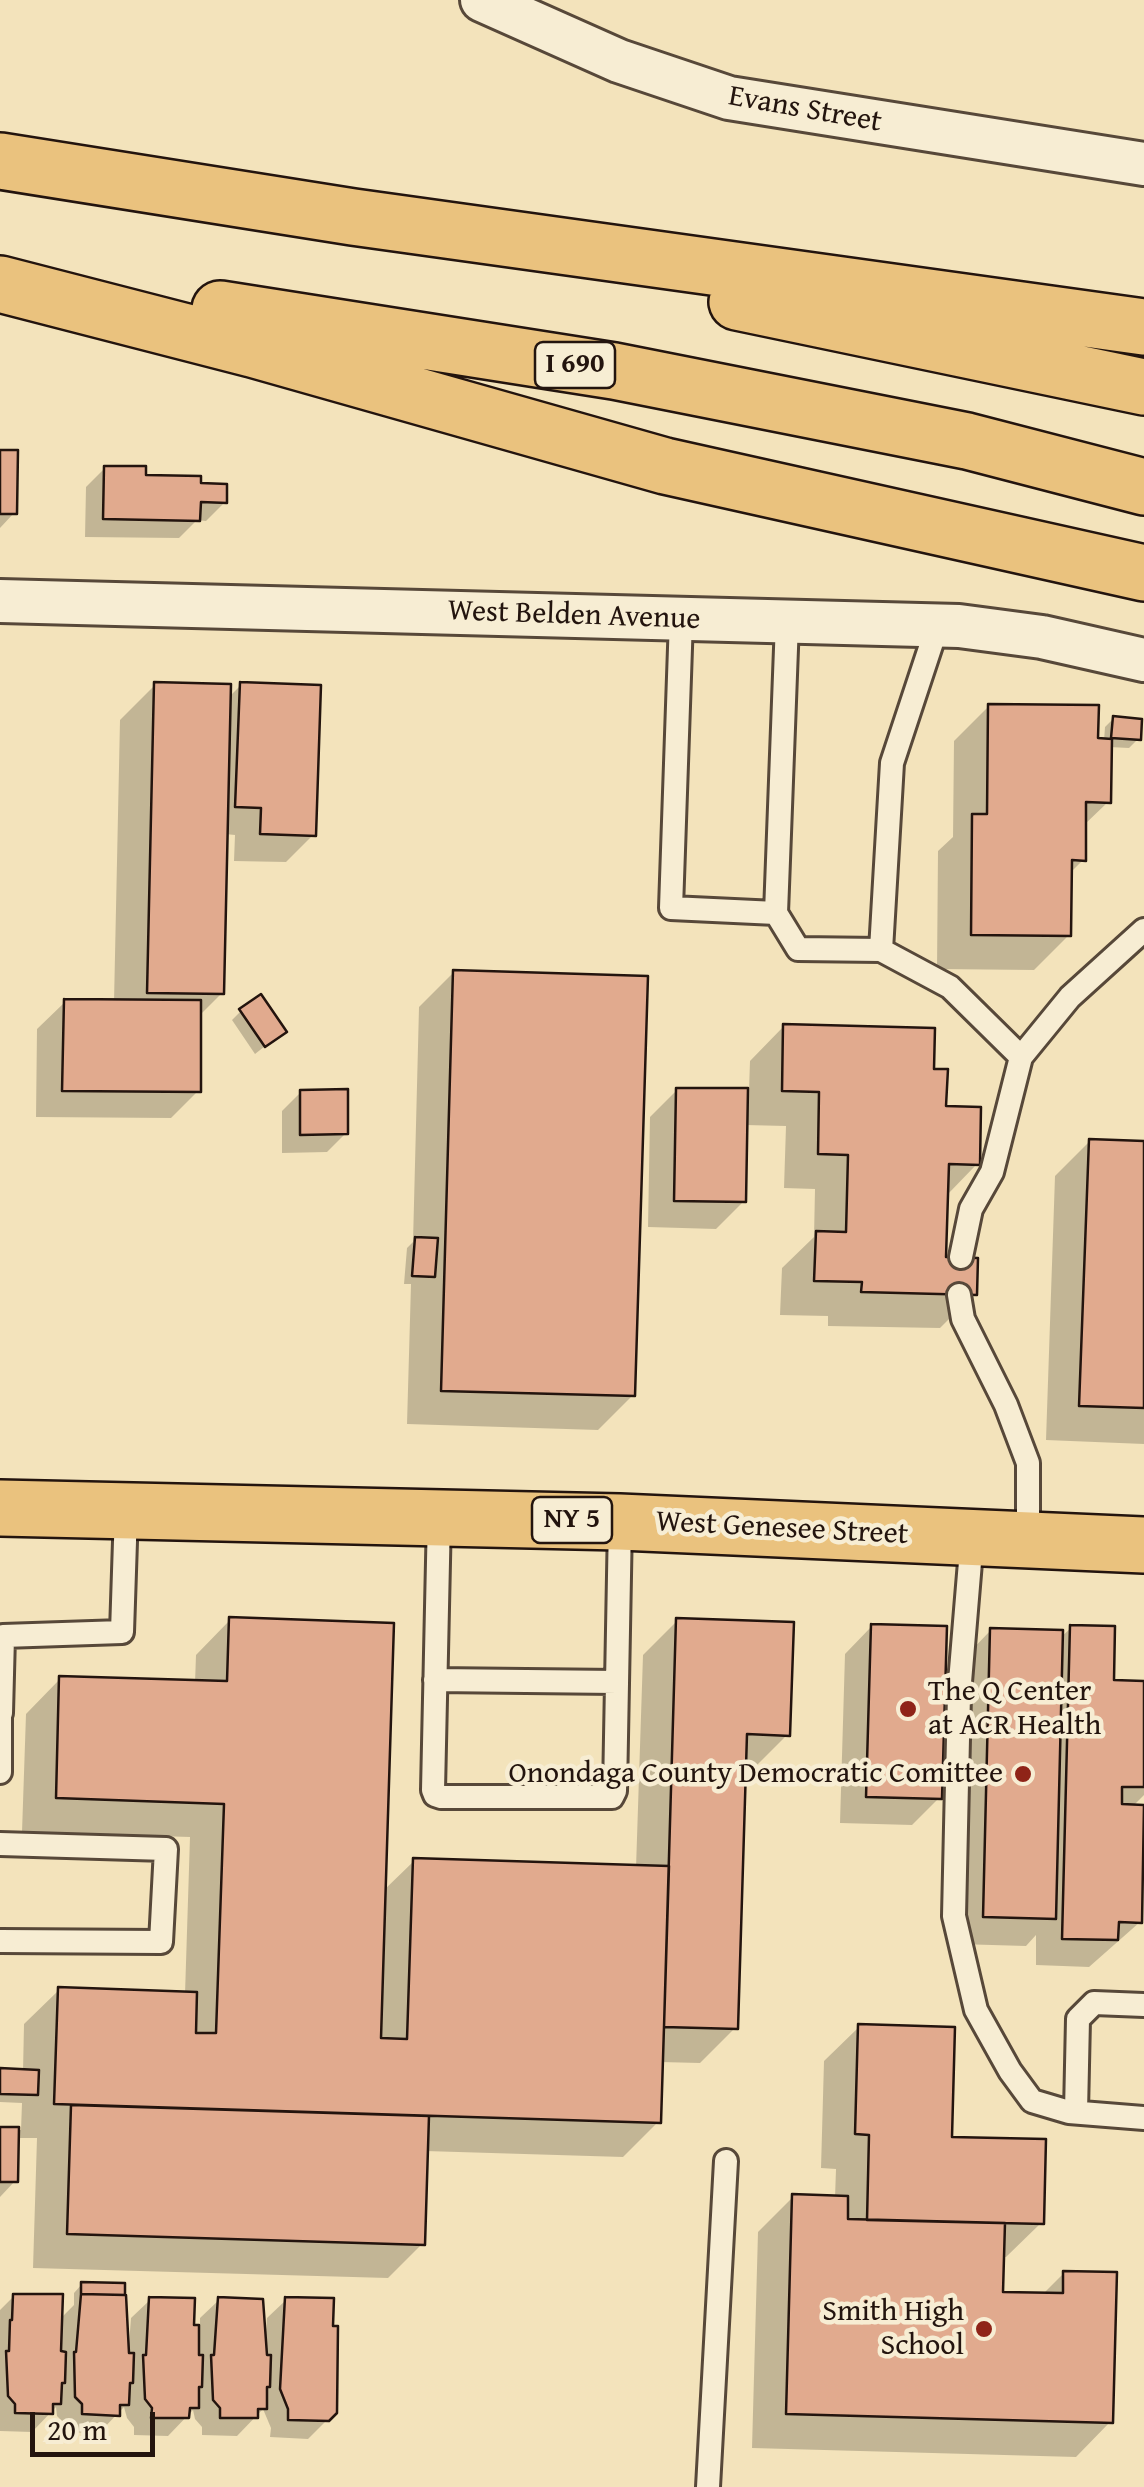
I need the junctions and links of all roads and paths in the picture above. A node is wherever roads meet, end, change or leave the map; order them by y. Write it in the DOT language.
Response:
graph roads {
  1 [pos="482,0"];
  2 [pos="0,161"];
  3 [pos="1144,164"];
  4 [pos="353,218"];
  5 [pos="0,274"];
  6 [pos="0,284"];
  7 [pos="1144,328"];
  8 [pos="1144,387"];
  9 [pos="1144,487"];
  10 [pos="1085,561"];
  11 [pos="1144,573"];
  12 [pos="1144,591"];
  13 [pos="0,601"];
  14 [pos="681,618"];
  15 [pos="787,622"];
  16 [pos="937,627"];
  17 [pos="1144,660"];
  18 [pos="776,912"];
  19 [pos="1144,930"];
  20 [pos="881,950"];
  21 [pos="1022,1058"];
  22 [pos="961,1257"];
  23 [pos="959,1295"];
  24 [pos="0,1508"];
  25 [pos="126,1511"];
  26 [pos="439,1516"];
  27 [pos="620,1522"];
  28 [pos="972,1538"];
  29 [pos="1028,1540"];
  30 [pos="1144,1545"];
  31 [pos="2,1636"];
  32 [pos="435,1680"];
  33 [pos="618,1682"];
  34 [pos="1,1713"];
  35 [pos="0,1772"];
  36 [pos="0,1844"];
  37 [pos="0,1941"];
  38 [pos="1144,2005"];
  39 [pos="1076,2112"];
  40 [pos="1144,2118"];
  41 [pos="726,2161"];
  42 [pos="708,2487"];
  1 -- 3 [label="street, Evans Street"];
  2 -- 4 [label="main road"];
  4 -- 7 [label="main road"];
  4 -- 8 [label="main road"];
  5 -- 9 [label="main road, I 690"];
  6 -- 10 [label="main road"];
  10 -- 11 [label="main road"];
  10 -- 12 [label="main road"];
  13 -- 14 [label="street, West Belden Avenue"];
  14 -- 15 [label="street, West Belden Avenue"];
  14 -- 18 [label="lane"];
  15 -- 16 [label="street, West Belden Avenue"];
  15 -- 18 [label="lane"];
  16 -- 17 [label="street, West Belden Avenue"];
  16 -- 20 [label="lane"];
  18 -- 20 [label="lane"];
  19 -- 21 [label="lane"];
  20 -- 21 [label="lane"];
  21 -- 22 [label="lane"];
  23 -- 29 [label="lane"];
  24 -- 25 [label="main road, West Genesee Street / NY 5"];
  25 -- 26 [label="main road, West Genesee Street / NY 5"];
  25 -- 31 [label="lane"];
  26 -- 27 [label="main road, West Genesee Street / NY 5"];
  26 -- 32 [label="lane"];
  27 -- 28 [label="main road, West Genesee Street / NY 5"];
  27 -- 33 [label="lane"];
  28 -- 29 [label="main road, West Genesee Street / NY 5"];
  28 -- 39 [label="lane"];
  29 -- 30 [label="main road, West Genesee Street / NY 5"];
  31 -- 34 [label="lane"];
  32 -- 33 [label="lane"];
  32 -- 33 [label="lane"];
  34 -- 35 [label="lane"];
  36 -- 37 [label="lane"];
  38 -- 39 [label="lane"];
  39 -- 40 [label="lane"];
  41 -- 42 [label="lane"];
}
